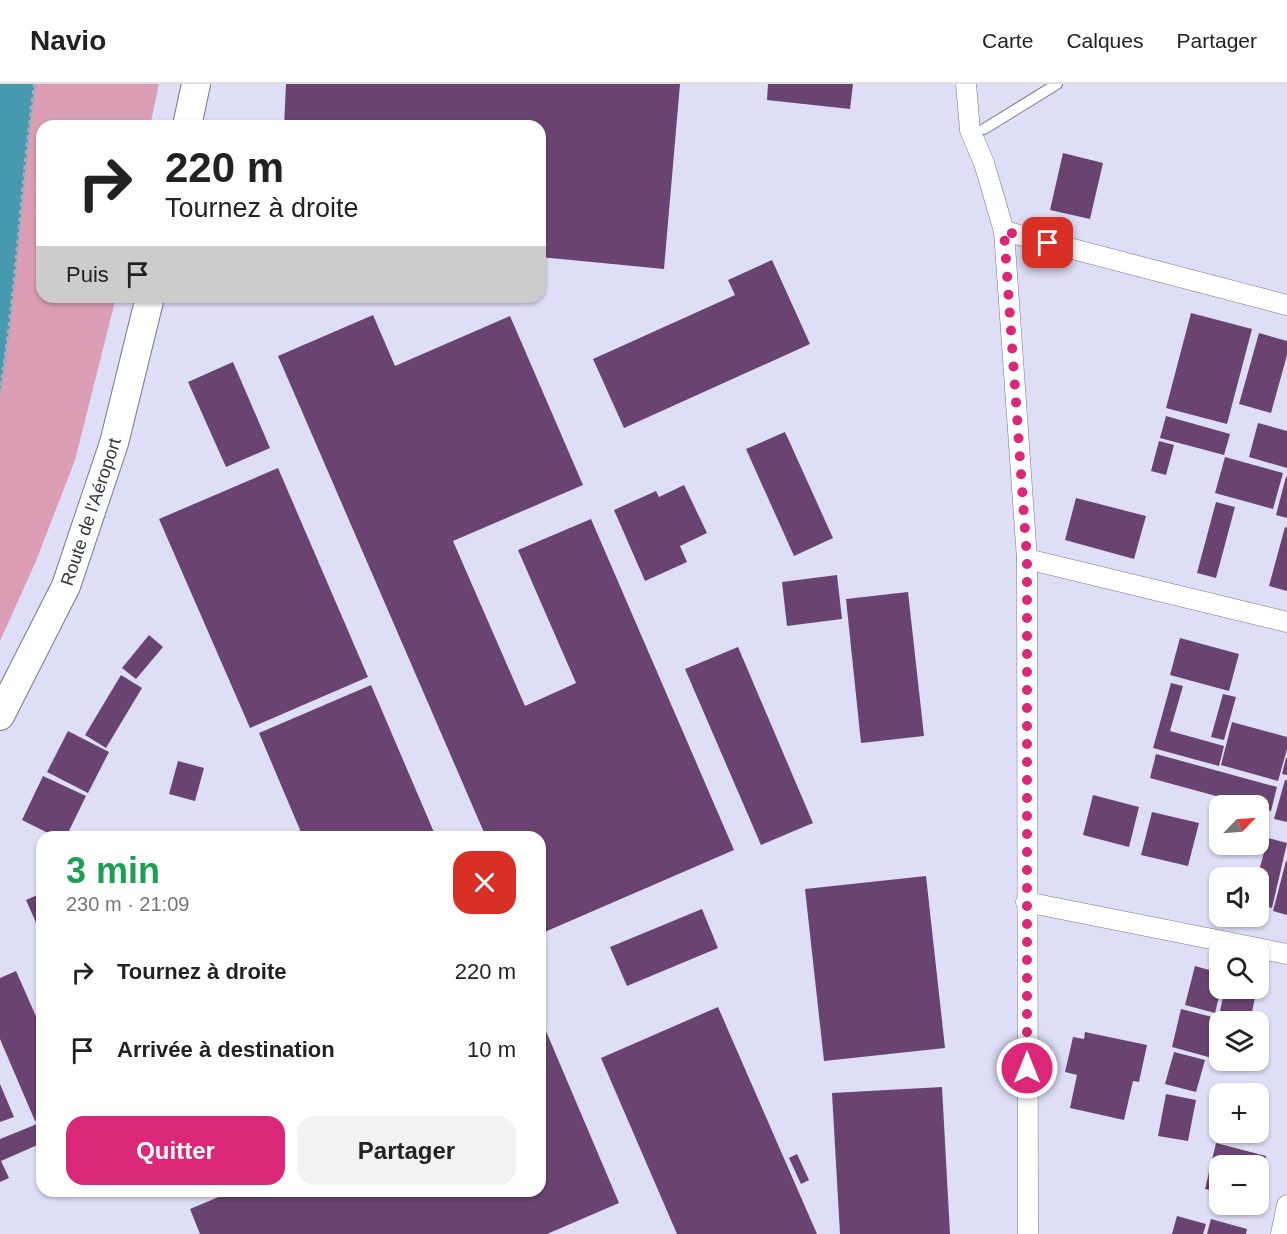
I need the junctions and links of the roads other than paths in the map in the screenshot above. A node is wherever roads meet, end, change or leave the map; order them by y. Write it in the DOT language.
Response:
graph roads {
  1 [pos="196,84"];
  2 [pos="966,84"];
  3 [pos="1057,84"];
  4 [pos="188,120"];
  5 [pos="984,129"];
  6 [pos="1004,231"];
  7 [pos="149,303"];
  8 [pos="1287,305"];
  9 [pos="1027,559"];
  10 [pos="1287,622"];
  11 [pos="0,716"];
  12 [pos="1026,902"];
  13 [pos="1287,954"];
  14 [pos="1287,1205"];
  15 [pos="1028,1234"];
  16 [pos="1281,1234"];
  1 -- 4 [label="main road"];
  2 -- 6 [label="street"];
  3 -- 5 [label="lane"];
  6 -- 8 [label="street"];
  6 -- 9 [label="street"];
  7 -- 11 [label="main road, Route de l'Aéroport"];
  9 -- 10 [label="street"];
  9 -- 12 [label="street"];
  12 -- 13 [label="street"];
  12 -- 15 [label="street"];
  14 -- 16 [label="street"];
}
